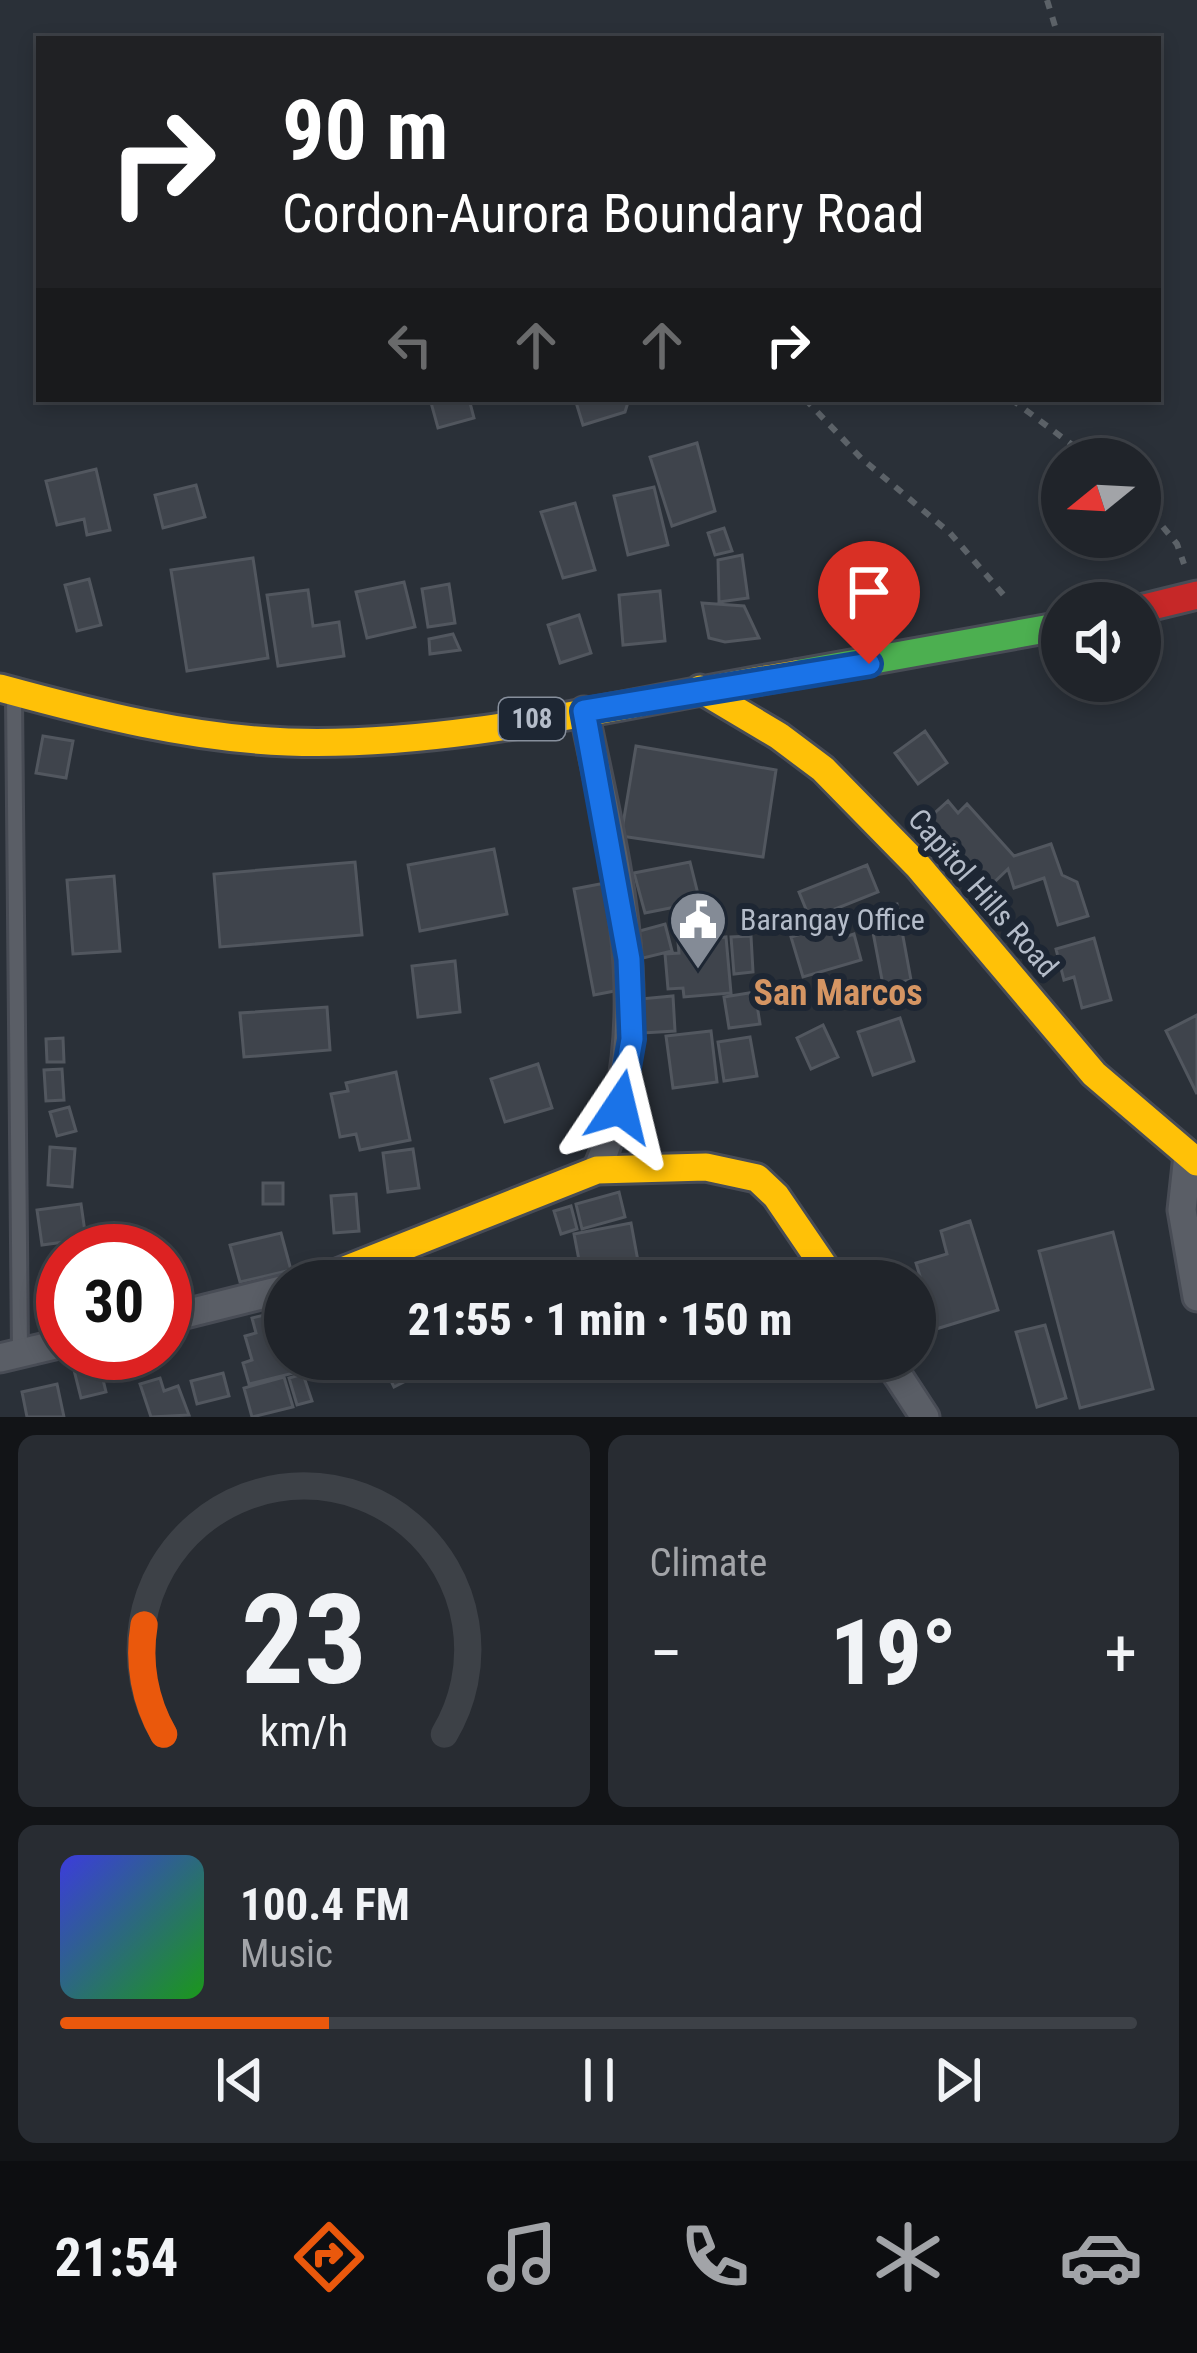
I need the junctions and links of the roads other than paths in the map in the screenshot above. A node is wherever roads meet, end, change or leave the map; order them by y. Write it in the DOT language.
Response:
graph roads {
  1 [pos="1197,595"];
  2 [pos="1161,604"];
  3 [pos="1041,630"];
  4 [pos="700,689"];
  5 [pos="7,690"];
  6 [pos="584,711"];
  7 [pos="1192,1158"];
  8 [pos="597,1170"];
  9 [pos="369,1260"];
  10 [pos="820,1260"];
  11 [pos="264,1294"];
  12 [pos="1197,1297"];
  13 [pos="192,1312"];
  14 [pos="10,1356"];
  15 [pos="901,1380"];
  16 [pos="926,1417"];
  1 -- 2 [label="street"];
  3 -- 4 [label="street, 108"];
  4 -- 6 [label="street, 108"];
  4 -- 7 [label="street, Capitol Hills Road"];
  5 -- 6 [label="street, 108"];
  5 -- 14 [label="lane"];
  6 -- 8 [label="street"];
  7 -- 12 [label="street"];
  8 -- 9 [label="street"];
  8 -- 10 [label="street"];
  11 -- 13 [label="street"];
  15 -- 16 [label="street"];
}
